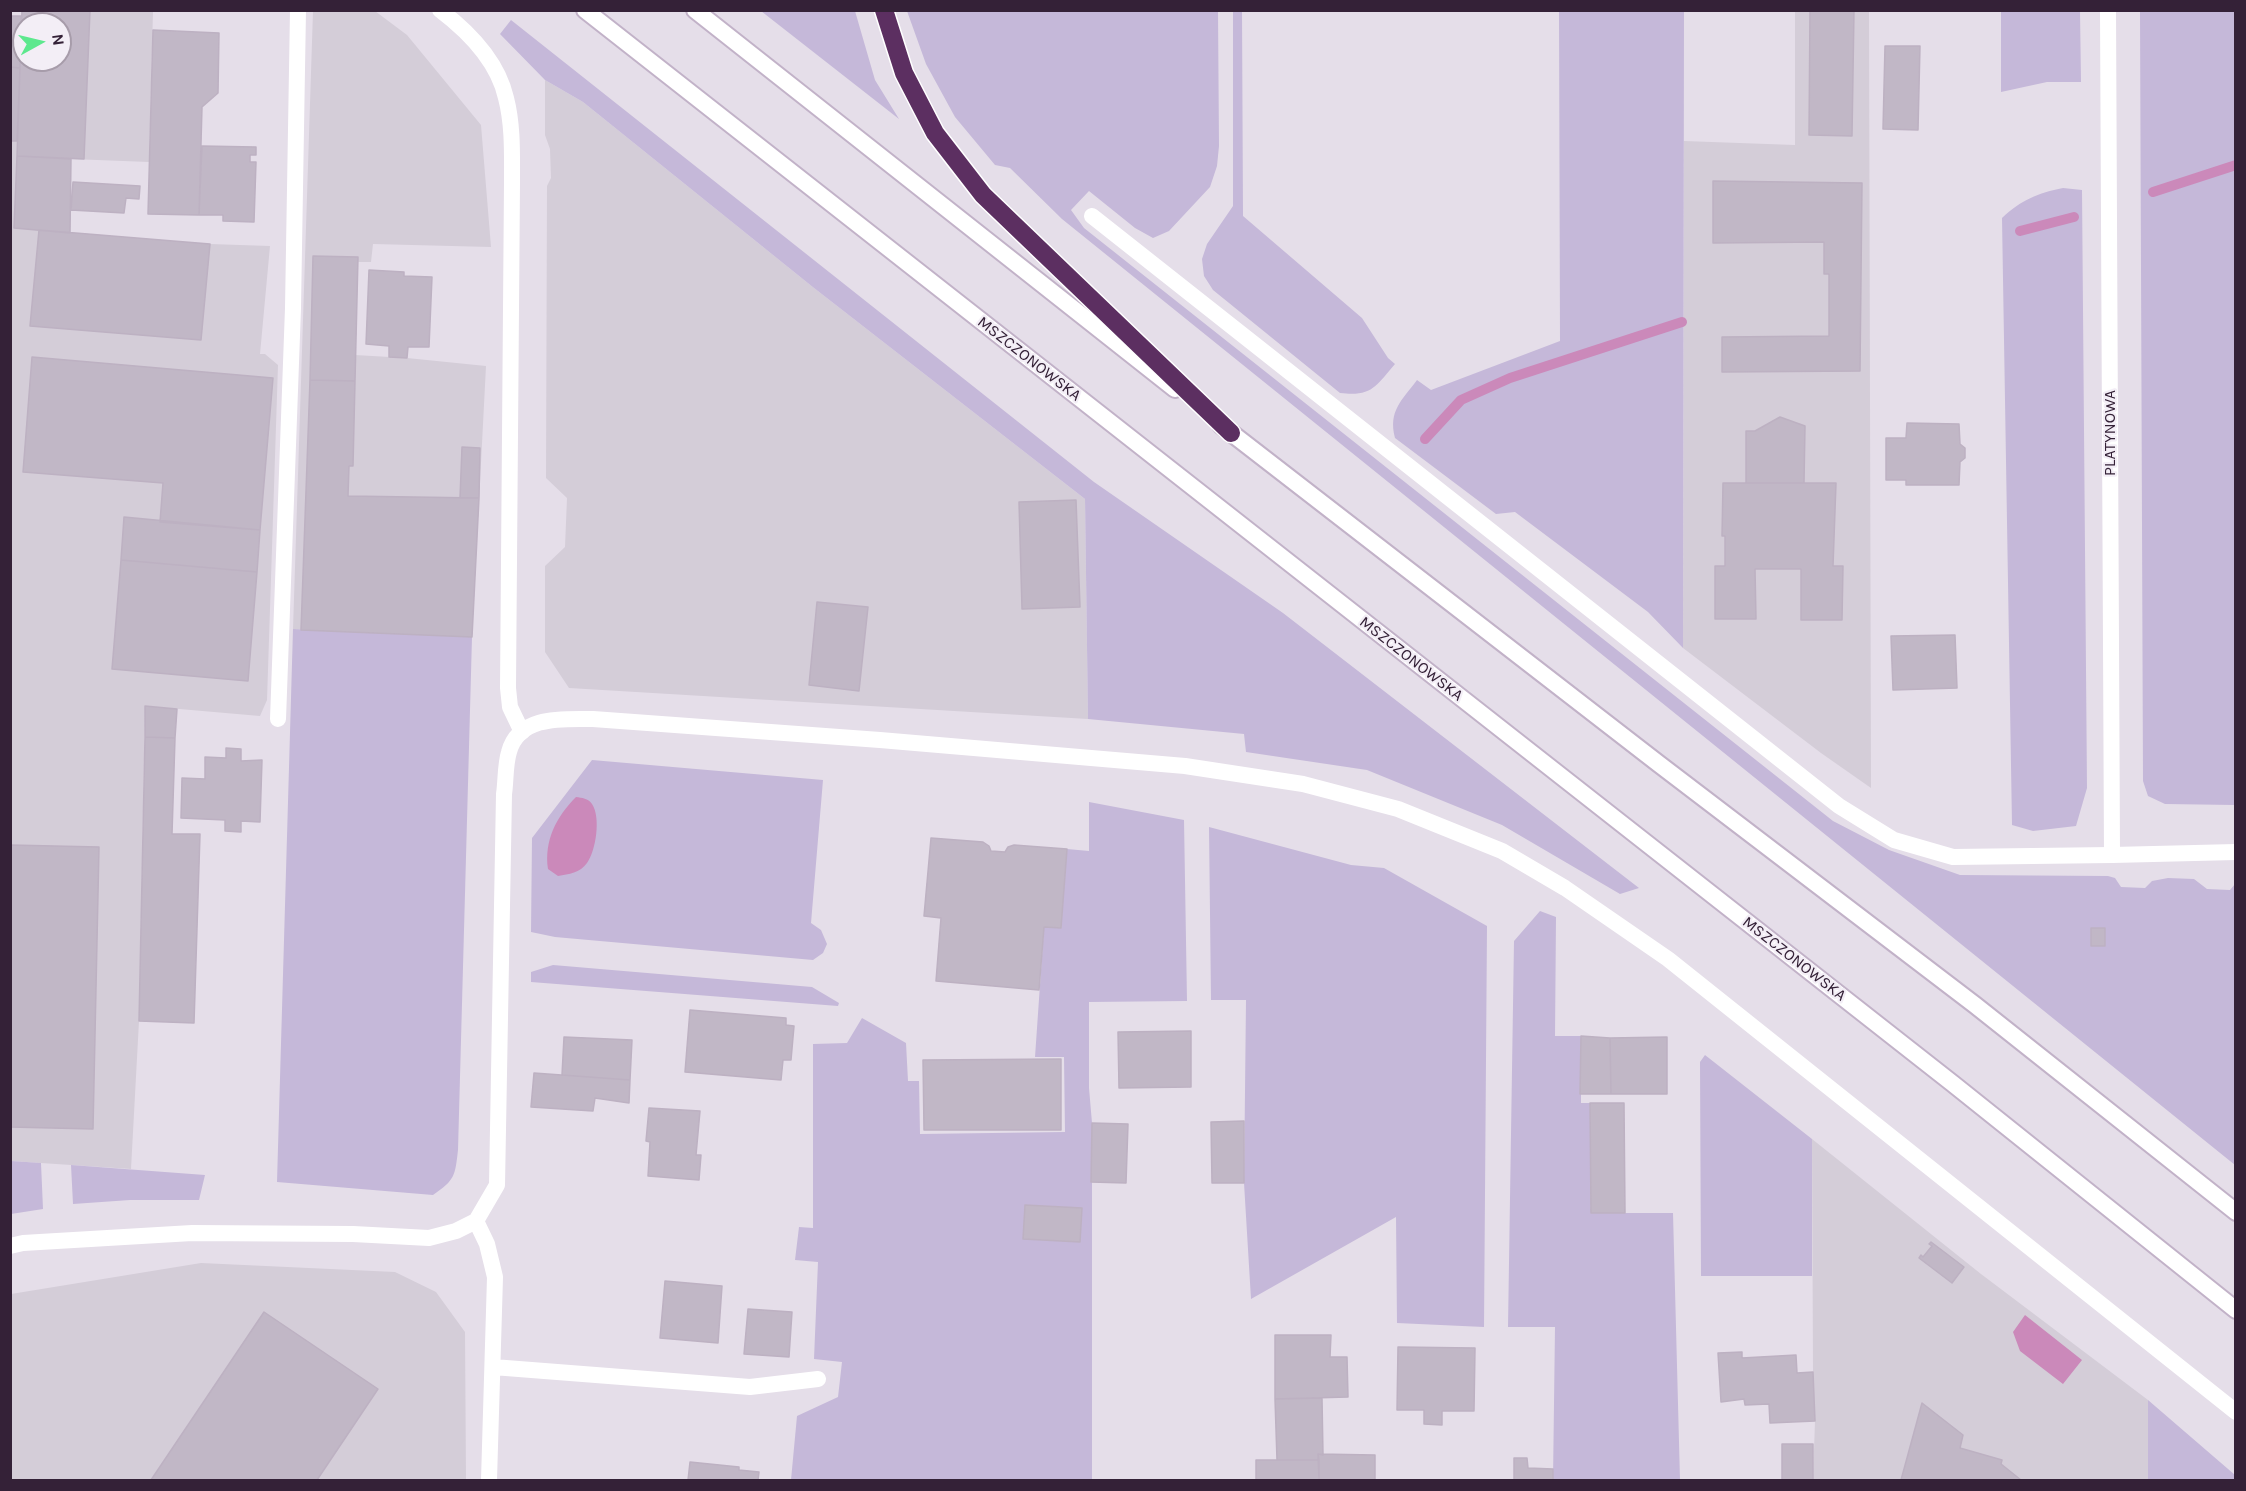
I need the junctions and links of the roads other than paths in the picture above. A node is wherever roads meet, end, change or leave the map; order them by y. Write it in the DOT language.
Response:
graph roads {
  1 [pos="298,10"];
  2 [pos="440,10"];
  3 [pos="585,10"];
  4 [pos="695,10"];
  5 [pos="884,10"];
  6 [pos="2108,10"];
  7 [pos="1092,216"];
  8 [pos="1231,433"];
  9 [pos="278,719"];
  10 [pos="522,732"];
  11 [pos="2235,852"];
  12 [pos="2112,855"];
  13 [pos="2235,1212"];
  14 [pos="476,1221"];
  15 [pos="10,1246"];
  16 [pos="2235,1310"];
  17 [pos="493,1367"];
  18 [pos="818,1379"];
  19 [pos="2235,1412"];
  20 [pos="489,1480"];
  1 -- 9 [label="main road"];
  2 -- 10 [label="main road"];
  3 -- 16 [label="main road, MSZCZONOWSKA"];
  4 -- 8 [label="main road"];
  5 -- 8 [label="highway"];
  6 -- 12 [label="main road, PLATYNOWA"];
  7 -- 12 [label="main road"];
  8 -- 13 [label="main road"];
  10 -- 14 [label="main road"];
  10 -- 19 [label="main road"];
  11 -- 12 [label="main road"];
  14 -- 15 [label="main road"];
  14 -- 17 [label="main road"];
  17 -- 18 [label="main road"];
  17 -- 20 [label="main road"];
}
